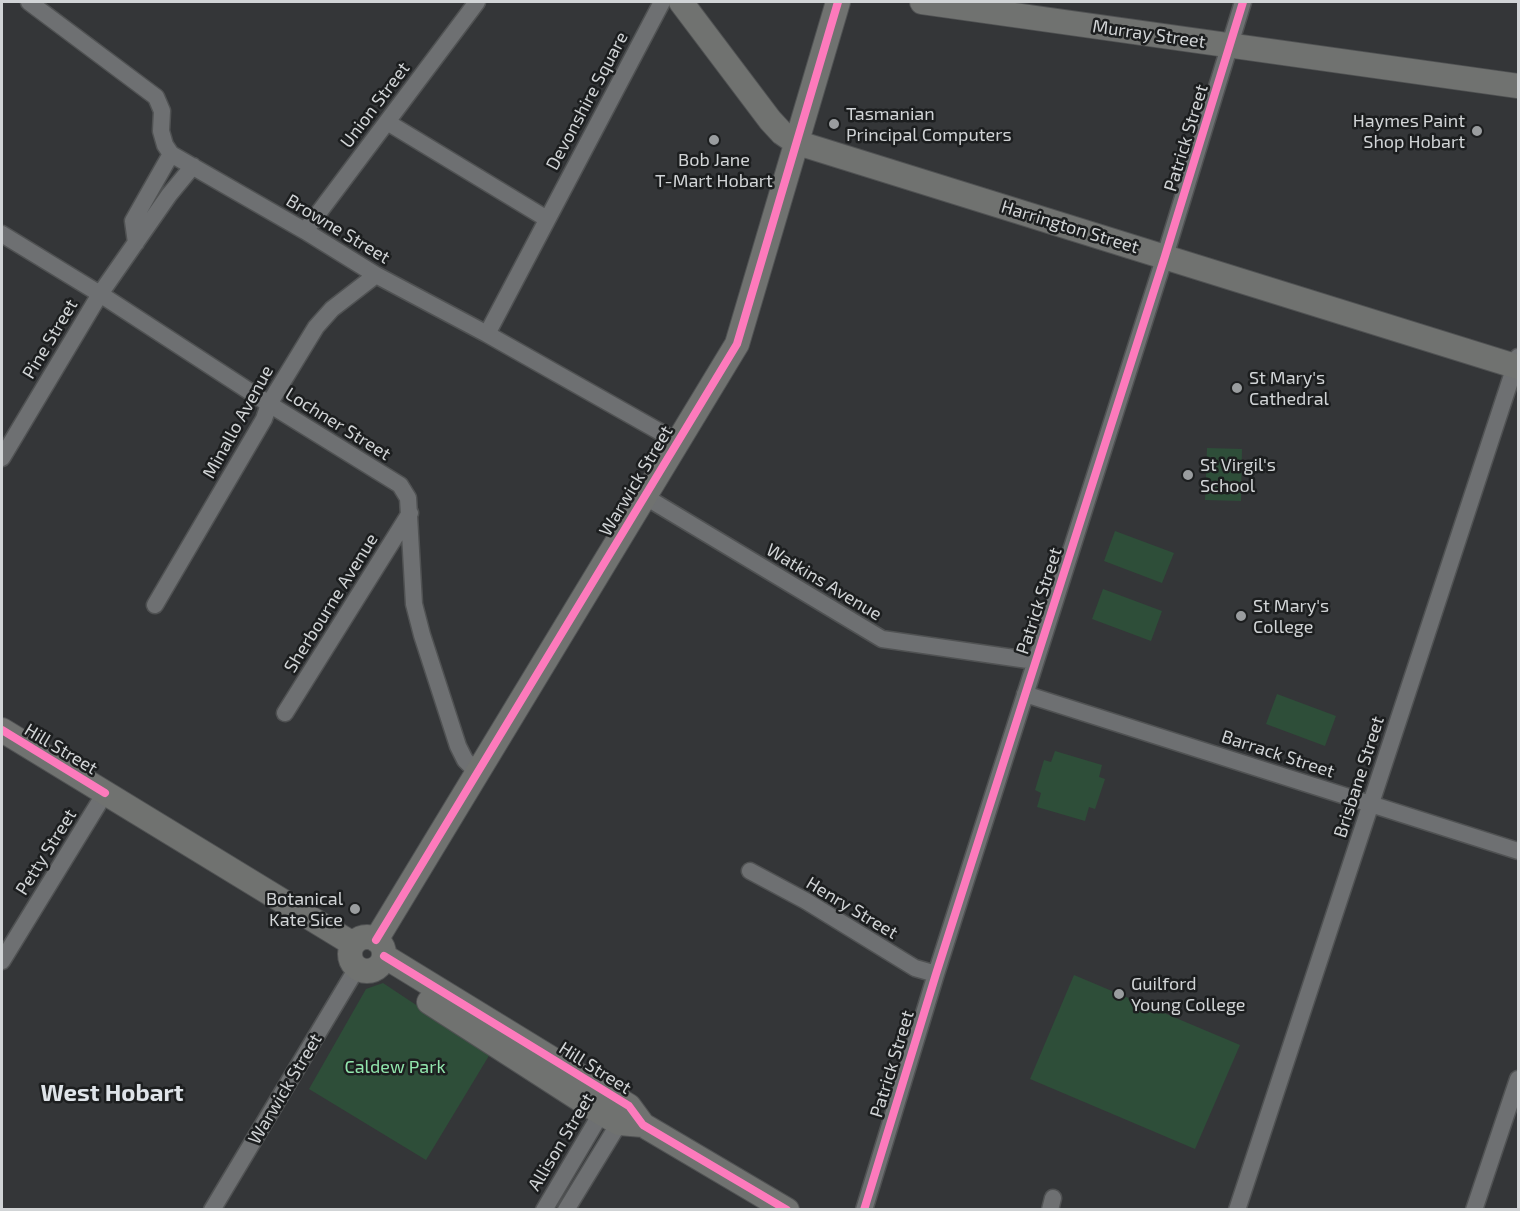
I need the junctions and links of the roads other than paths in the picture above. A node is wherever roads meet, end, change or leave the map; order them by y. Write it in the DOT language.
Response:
graph roads {
  1 [pos="29,2"];
  2 [pos="477,2"];
  3 [pos="662,2"];
  4 [pos="681,2"];
  5 [pos="838,2"];
  6 [pos="922,2"];
  7 [pos="1243,2"];
  8 [pos="1230,45"];
  9 [pos="1518,87"];
  10 [pos="387,122"];
  11 [pos="795,142"];
  12 [pos="171,154"];
  13 [pos="193,166"];
  14 [pos="547,219"];
  15 [pos="305,231"];
  16 [pos="2,234"];
  17 [pos="136,243"];
  18 [pos="1165,256"];
  19 [pos="376,275"];
  20 [pos="100,294"];
  21 [pos="487,334"];
  22 [pos="1517,363"];
  23 [pos="269,404"];
  24 [pos="678,442"];
  25 [pos="2,458"];
  26 [pos="644,496"];
  27 [pos="410,513"];
  28 [pos="155,605"];
  29 [pos="1035,661"];
  30 [pos="1025,694"];
  31 [pos="285,713"];
  32 [pos="2,730"];
  33 [pos="477,772"];
  34 [pos="105,793"];
  35 [pos="1370,805"];
  36 [pos="1518,851"];
  37 [pos="750,871"];
  38 [pos="369,955"];
  39 [pos="2,961"];
  40 [pos="936,974"];
  41 [pos="1518,1079"];
  42 [pos="621,1112"];
  43 [pos="212,1209"];
  44 [pos="544,1209"];
  45 [pos="566,1209"];
  46 [pos="787,1209"];
  47 [pos="864,1209"];
  48 [pos="1237,1209"];
  49 [pos="1474,1209"];
  1 -- 12 [label="street"];
  2 -- 10 [label="street, Union Street"];
  3 -- 14 [label="street, Devonshire Square"];
  4 -- 11 [label="street, Harrington Street"];
  5 -- 11 [label="street, Warwick Street"];
  6 -- 8 [label="street, Murray Street"];
  7 -- 8 [label="street, Patrick Street"];
  8 -- 9 [label="street, Murray Street"];
  8 -- 18 [label="street, Patrick Street"];
  10 -- 14 [label="street"];
  10 -- 15 [label="street, Union Street"];
  11 -- 18 [label="street, Harrington Street"];
  11 -- 24 [label="street, Warwick Street"];
  12 -- 13 [label="street, Browne Street"];
  12 -- 17 [label="street"];
  13 -- 15 [label="street, Browne Street"];
  13 -- 17 [label="street, Pine Street"];
  14 -- 21 [label="street, Devonshire Square"];
  15 -- 19 [label="street, Browne Street"];
  16 -- 20 [label="street, Lochner Street"];
  17 -- 20 [label="street, Pine Street"];
  18 -- 22 [label="street, Harrington Street"];
  18 -- 29 [label="street, Patrick Street"];
  19 -- 21 [label="street, Browne Street"];
  19 -- 23 [label="street, Minallo Avenue"];
  20 -- 23 [label="street, Lochner Street"];
  20 -- 25 [label="street, Pine Street"];
  21 -- 24 [label="street, Browne Street"];
  22 -- 35 [label="street, Brisbane Street"];
  23 -- 27 [label="street, Lochner Street"];
  23 -- 28 [label="street, Minallo Avenue"];
  24 -- 26 [label="street, Warwick Street"];
  26 -- 29 [label="street, Watkins Avenue"];
  26 -- 33 [label="street, Warwick Street"];
  27 -- 31 [label="street, Sherbourne Avenue"];
  27 -- 33 [label="street, Lochner Street"];
  29 -- 30 [label="street, Patrick Street"];
  30 -- 35 [label="street, Barrack Street"];
  30 -- 40 [label="street, Patrick Street"];
  32 -- 34 [label="street, Hill Street"];
  33 -- 38 [label="street, Warwick Street"];
  34 -- 38 [label="street, Hill Street"];
  34 -- 39 [label="street, Petty Street"];
  35 -- 36 [label="street, Barrack Street"];
  35 -- 48 [label="street, Brisbane Street"];
  37 -- 40 [label="street, Henry Street"];
  38 -- 42 [label="street, Hill Street"];
  38 -- 43 [label="street, Warwick Street"];
  40 -- 47 [label="street, Patrick Street"];
  41 -- 49 [label="street"];
  42 -- 44 [label="street, Allison Street"];
  42 -- 45 [label="street"];
  42 -- 46 [label="street, Hill Street"];
}
